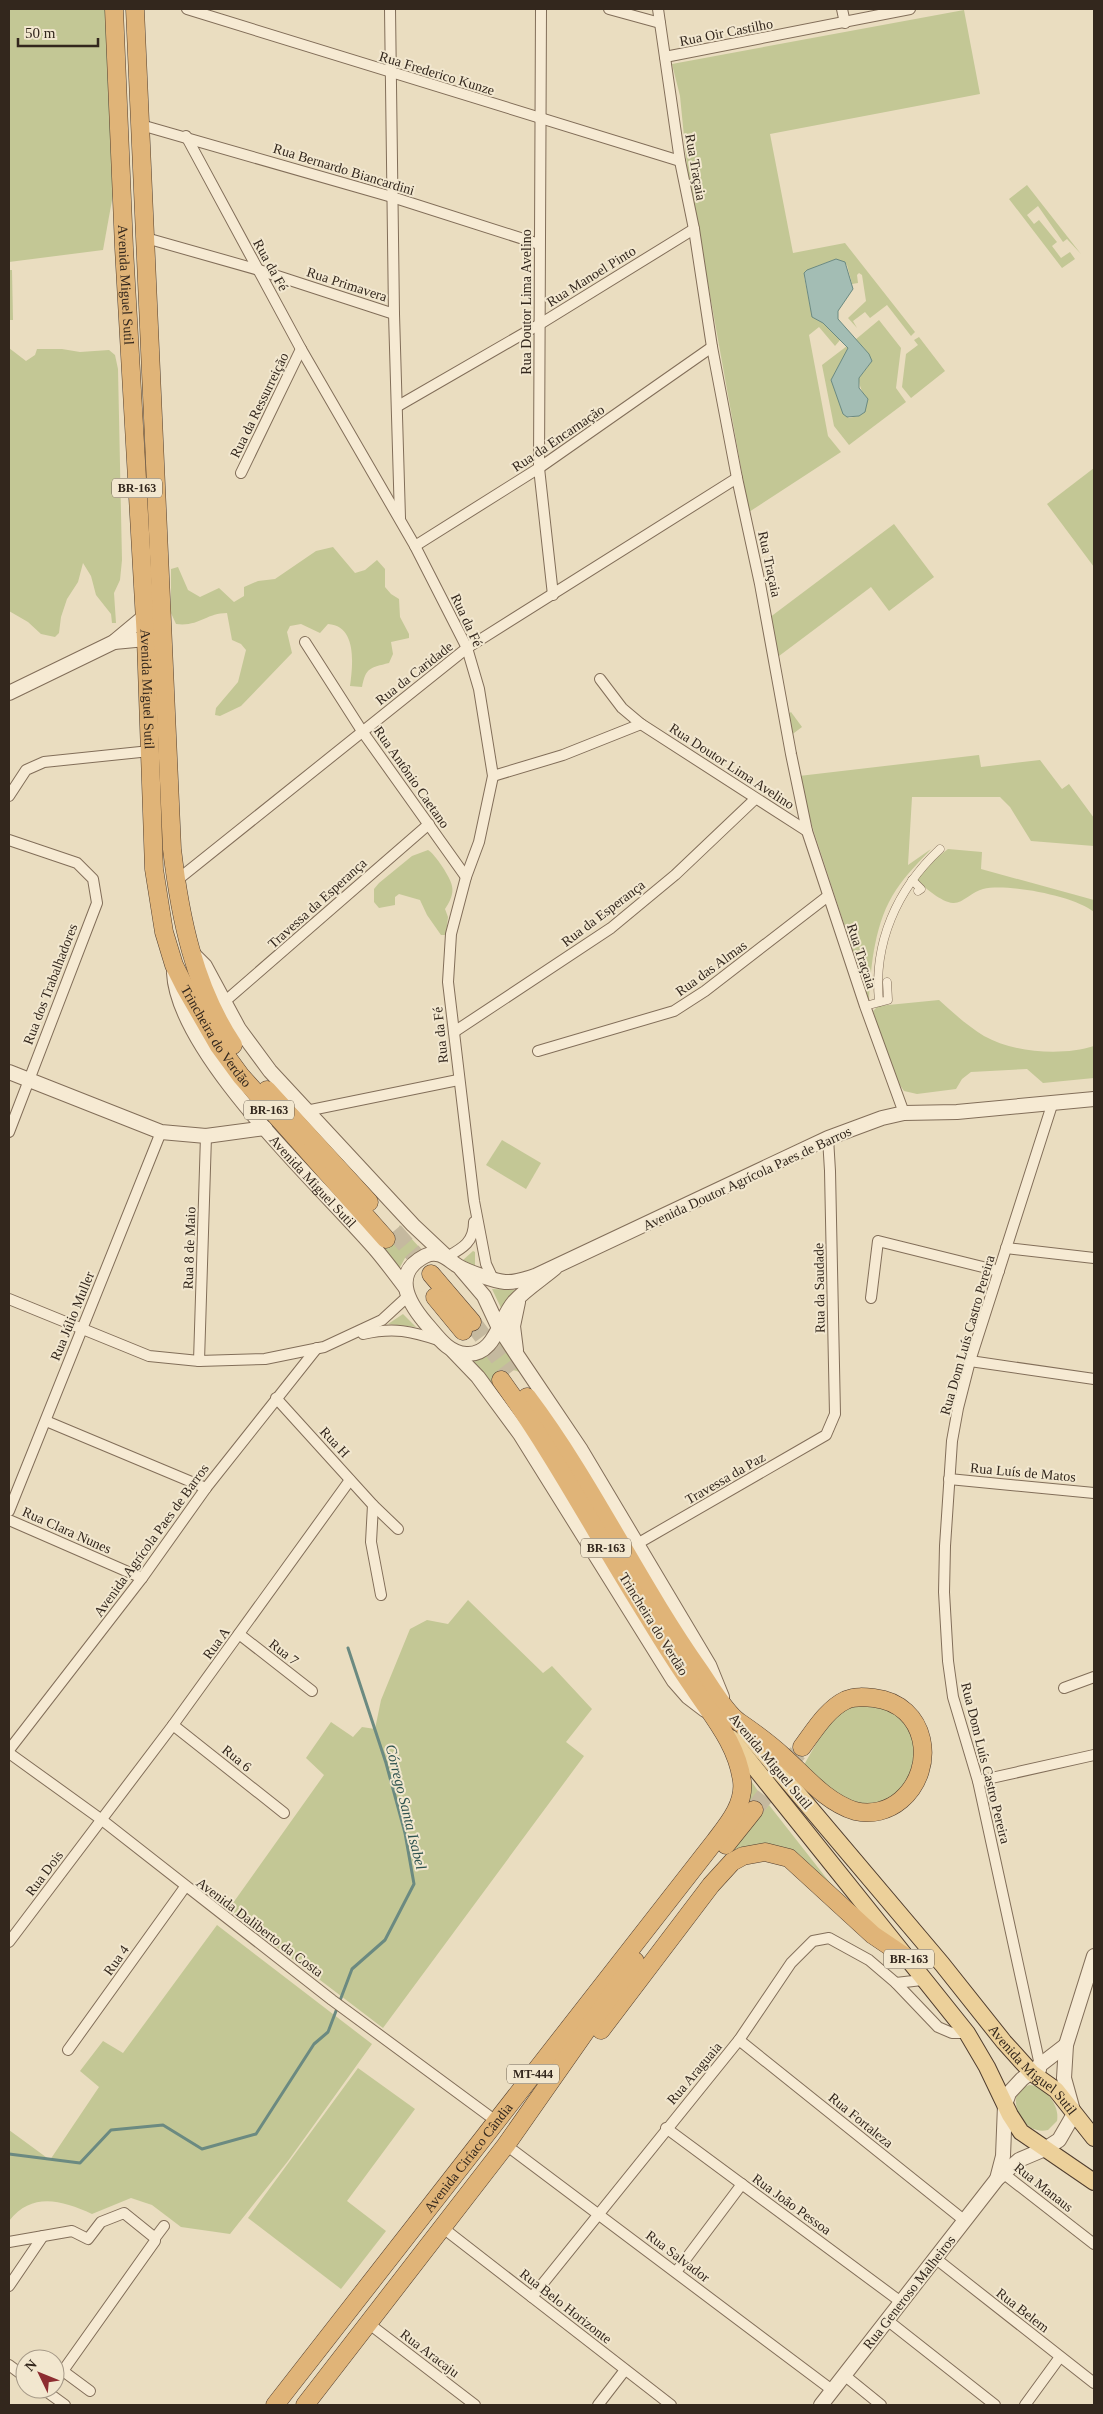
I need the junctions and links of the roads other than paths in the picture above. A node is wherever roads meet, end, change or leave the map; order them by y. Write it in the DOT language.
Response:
graph roads {
  1 [pos="114,9"];
  2 [pos="135,9"];
  3 [pos="187,9"];
  4 [pos="390,9"];
  5 [pos="541,9"];
  6 [pos="609,9"];
  7 [pos="658,9"];
  8 [pos="842,9"];
  9 [pos="910,9"];
  10 [pos="660,23"];
  11 [pos="845,23"];
  12 [pos="665,57"];
  13 [pos="392,73"];
  14 [pos="541,119"];
  15 [pos="141,125"];
  16 [pos="186,136"];
  17 [pos="680,161"];
  18 [pos="392,197"];
  19 [pos="694,230"];
  20 [pos="146,238"];
  21 [pos="539,244"];
  22 [pos="259,270"];
  23 [pos="394,314"];
  24 [pos="540,324"];
  25 [pos="712,347"];
  26 [pos="301,349"];
  27 [pos="398,406"];
  28 [pos="539,468"];
  29 [pos="242,473"];
  30 [pos="737,478"];
  31 [pos="400,519"];
  32 [pos="415,546"];
  33 [pos="553,595"];
  34 [pos="144,617"];
  35 [pos="146,639"];
  36 [pos="114,642"];
  37 [pos="305,642"];
  38 [pos="467,648"];
  39 [pos="600,679"];
  40 [pos="9,693"];
  41 [pos="641,724"];
  42 [pos="362,731"];
  43 [pos="150,751"];
  44 [pos="493,776"];
  45 [pos="9,796"];
  46 [pos="755,799"];
  47 [pos="429,824"];
  48 [pos="807,831"];
  49 [pos="9,840"];
  50 [pos="940,849"];
  51 [pos="466,877"];
  52 [pos="912,880"];
  53 [pos="176,881"];
  54 [pos="918,891"];
  55 [pos="828,896"];
  56 [pos="192,953"];
  57 [pos="174,965"];
  58 [pos="887,982"];
  59 [pos="879,1002"];
  60 [pos="223,1003"];
  61 [pos="865,1006"];
  62 [pos="454,1032"];
  63 [pos="538,1051"];
  64 [pos="9,1072"];
  65 [pos="28,1079"];
  66 [pos="458,1080"];
  67 [pos="1094,1099"];
  68 [pos="1052,1105"];
  69 [pos="306,1111"];
  70 [pos="252,1113"];
  71 [pos="904,1113"];
  72 [pos="264,1128"];
  73 [pos="243,1131"];
  74 [pos="9,1132"];
  75 [pos="161,1132"];
  76 [pos="206,1136"];
  77 [pos="828,1138"];
  78 [pos="474,1201"];
  79 [pos="1006,1248"];
  80 [pos="447,1257"];
  81 [pos="1094,1258"];
  82 [pos="459,1266"];
  83 [pos="555,1268"];
  84 [pos="999,1271"];
  85 [pos="427,1278"];
  86 [pos="493,1279"];
  87 [pos="406,1292"];
  88 [pos="520,1296"];
  89 [pos="871,1298"];
  90 [pos="9,1299"];
  91 [pos="498,1326"];
  92 [pos="468,1327"];
  93 [pos="82,1328"];
  94 [pos="345,1338"];
  95 [pos="441,1341"];
  96 [pos="316,1348"];
  97 [pos="453,1350"];
  98 [pos="517,1355"];
  99 [pos="200,1361"];
  100 [pos="970,1361"];
  101 [pos="505,1377"];
  102 [pos="1094,1379"];
  103 [pos="276,1398"];
  104 [pos="46,1421"];
  105 [pos="826,1435"];
  106 [pos="949,1479"];
  107 [pos="350,1480"];
  108 [pos="206,1488"];
  109 [pos="1094,1493"];
  110 [pos="373,1505"];
  111 [pos="9,1511"];
  112 [pos="9,1520"];
  113 [pos="398,1529"];
  114 [pos="638,1544"];
  115 [pos="142,1578"];
  116 [pos="381,1595"];
  117 [pos="239,1634"];
  118 [pos="1094,1677"];
  119 [pos="1064,1688"];
  120 [pos="312,1691"];
  121 [pos="724,1718"];
  122 [pos="174,1725"];
  123 [pos="802,1747"];
  124 [pos="9,1752"];
  125 [pos="1094,1755"];
  126 [pos="978,1781"];
  127 [pos="754,1810"];
  128 [pos="284,1813"];
  129 [pos="102,1820"];
  130 [pos="185,1887"];
  131 [pos="9,1942"];
  132 [pos="1094,1956"];
  133 [pos="910,1960"];
  134 [pos="922,1980"];
  135 [pos="896,1982"];
  136 [pos="967,2033"];
  137 [pos="739,2040"];
  138 [pos="1066,2045"];
  139 [pos="68,2050"];
  140 [pos="1038,2073"];
  141 [pos="1004,2105"];
  142 [pos="1074,2114"];
  143 [pos="496,2121"];
  144 [pos="520,2125"];
  145 [pos="666,2128"];
  146 [pos="1094,2138"];
  147 [pos="506,2145"];
  148 [pos="1045,2149"];
  149 [pos="1000,2174"];
  150 [pos="1094,2182"];
  151 [pos="742,2184"];
  152 [pos="599,2215"];
  153 [pos="965,2220"];
  154 [pos="164,2226"];
  155 [pos="444,2228"];
  156 [pos="44,2236"];
  157 [pos="155,2238"];
  158 [pos="9,2242"];
  159 [pos="1094,2244"];
  160 [pos="935,2258"];
  161 [pos="676,2272"];
  162 [pos="9,2286"];
  163 [pos="532,2297"];
  164 [pos="901,2302"];
  165 [pos="887,2320"];
  166 [pos="368,2323"];
  167 [pos="1060,2357"];
  168 [pos="65,2368"];
  169 [pos="625,2370"];
  170 [pos="65,2372"];
  171 [pos="844,2375"];
  172 [pos="1094,2383"];
  173 [pos="832,2390"];
  174 [pos="90,2391"];
  175 [pos="462,2401"];
  176 [pos="275,2405"];
  177 [pos="305,2405"];
  178 [pos="475,2405"];
  179 [pos="598,2405"];
  180 [pos="671,2405"];
  181 [pos="821,2405"];
  182 [pos="881,2405"];
  183 [pos="995,2405"];
  184 [pos="1024,2405"];
  1 -- 34 [label="highway, Avenida Miguel Sutil / BR-163"];
  2 -- 15 [label="highway, Avenida Miguel Sutil / BR-163"];
  3 -- 13 [label="street, Rua Frederico Kunze"];
  4 -- 13 [label="street"];
  5 -- 14 [label="street, Rua Doutor Lima Avelino"];
  6 -- 10 [label="street"];
  7 -- 10 [label="street, Rua Traçaia"];
  8 -- 11 [label="street"];
  9 -- 11 [label="street, Rua Oir Castilho"];
  10 -- 12 [label="street, Rua Traçaia"];
  11 -- 12 [label="street, Rua Oir Castilho"];
  12 -- 17 [label="street, Rua Traçaia"];
  13 -- 14 [label="street, Rua Frederico Kunze"];
  13 -- 18 [label="street"];
  14 -- 17 [label="street, Rua Frederico Kunze"];
  14 -- 21 [label="street, Rua Doutor Lima Avelino"];
  15 -- 16 [label="street, Rua Bernardo Biancardini"];
  15 -- 20 [label="highway, Avenida Miguel Sutil / BR-163"];
  16 -- 18 [label="street, Rua Bernardo Biancardini"];
  16 -- 22 [label="street, Rua da Fé"];
  17 -- 19 [label="street, Rua Traçaia"];
  18 -- 21 [label="street, Rua Bernardo Biancardini"];
  18 -- 23 [label="street"];
  19 -- 24 [label="street, Rua Manoel Pinto"];
  19 -- 25 [label="street, Rua Traçaia"];
  20 -- 22 [label="street, Rua Primavera"];
  20 -- 53 [label="highway, Avenida Miguel Sutil / BR-163"];
  21 -- 24 [label="street, Rua Doutor Lima Avelino"];
  22 -- 23 [label="street, Rua Primavera"];
  22 -- 26 [label="street, Rua da Fé"];
  23 -- 27 [label="street"];
  24 -- 27 [label="street, Rua Manoel Pinto"];
  24 -- 28 [label="street, Rua Doutor Lima Avelino"];
  25 -- 28 [label="street, Rua da Encarnação"];
  25 -- 30 [label="street, Rua Traçaia"];
  26 -- 29 [label="street, Rua da Ressurreição"];
  26 -- 31 [label="street, Rua da Fé"];
  27 -- 31 [label="street"];
  28 -- 32 [label="street, Rua da Encarnação"];
  28 -- 33 [label="street, Rua Doutor Lima Avelino"];
  30 -- 33 [label="street, Rua da Caridade"];
  30 -- 48 [label="street, Rua Traçaia"];
  31 -- 32 [label="street, Rua da Fé"];
  32 -- 38 [label="street, Rua da Fé"];
  33 -- 38 [label="street, Rua da Caridade"];
  34 -- 35 [label="highway, Avenida Miguel Sutil / BR-163"];
  34 -- 36 [label="street"];
  35 -- 36 [label="street"];
  35 -- 43 [label="highway, Avenida Miguel Sutil / BR-163"];
  36 -- 40 [label="street"];
  37 -- 42 [label="street, Rua Antônio Caetano"];
  38 -- 42 [label="street, Rua da Caridade"];
  38 -- 44 [label="street, Rua da Fé"];
  39 -- 41 [label="street, Rua Doutor Lima Avelino"];
  41 -- 44 [label="street"];
  41 -- 46 [label="street, Rua Doutor Lima Avelino"];
  42 -- 47 [label="street, Rua Antônio Caetano"];
  42 -- 53 [label="street, Rua da Caridade"];
  43 -- 45 [label="street"];
  43 -- 57 [label="highway, Avenida Miguel Sutil / BR-163"];
  44 -- 51 [label="street, Rua da Fé"];
  46 -- 48 [label="street, Rua Doutor Lima Avelino"];
  46 -- 62 [label="street, Rua da Esperança"];
  47 -- 51 [label="street, Rua Antônio Caetano"];
  47 -- 60 [label="street, Travessa da Esperança"];
  48 -- 55 [label="street, Rua Traçaia"];
  49 -- 65 [label="street, Rua dos Trabalhadores"];
  50 -- 52 [label="street"];
  51 -- 62 [label="street, Rua da Fé"];
  52 -- 54 [label="street"];
  52 -- 59 [label="street"];
  53 -- 56 [label="highway, Avenida Miguel Sutil / BR-163"];
  55 -- 61 [label="street, Rua Traçaia"];
  55 -- 63 [label="street, Rua das Almas"];
  56 -- 57 [label="highway, Trincheira do Verdão / BR-163"];
  56 -- 60 [label="street, Avenida Miguel Sutil"];
  57 -- 70 [label="street, Avenida Miguel Sutil"];
  58 -- 59 [label="street"];
  59 -- 61 [label="street"];
  60 -- 69 [label="street, Avenida Miguel Sutil"];
  61 -- 71 [label="street, Rua Traçaia"];
  62 -- 66 [label="street, Rua da Fé"];
  64 -- 65 [label="street"];
  65 -- 74 [label="street, Rua dos Trabalhadores"];
  65 -- 75 [label="street"];
  66 -- 69 [label="street"];
  66 -- 78 [label="street, Rua da Fé"];
  67 -- 68 [label="street, Avenida Doutor Agrícola Paes de Barros"];
  68 -- 71 [label="street, Avenida Doutor Agrícola Paes de Barros"];
  68 -- 79 [label="street, Rua Dom Luís Castro Pereira"];
  69 -- 80 [label="street, Avenida Miguel Sutil"];
  70 -- 72 [label="street, Avenida Miguel Sutil"];
  70 -- 73 [label="street"];
  71 -- 77 [label="street, Avenida Doutor Agrícola Paes de Barros"];
  72 -- 73 [label="street"];
  72 -- 87 [label="street, Avenida Miguel Sutil"];
  73 -- 76 [label="street"];
  75 -- 76 [label="street"];
  75 -- 93 [label="street, Rua Júlio Muller"];
  76 -- 99 [label="street, Rua 8 de Maio"];
  77 -- 83 [label="street, Avenida Doutor Agrícola Paes de Barros"];
  77 -- 105 [label="street, Rua da Saudade"];
  78 -- 80 [label="street, Rua da Fé"];
  78 -- 86 [label="street, Rua da Fé"];
  79 -- 81 [label="street"];
  79 -- 84 [label="street, Rua Dom Luís Castro Pereira"];
  80 -- 82 [label="street, Avenida Doutor Agrícola Paes de Barros"];
  80 -- 87 [label="street"];
  82 -- 86 [label="street, Avenida Doutor Agrícola Paes de Barros"];
  82 -- 91 [label="street, Avenida Miguel Sutil"];
  83 -- 86 [label="street, Avenida Doutor Agrícola Paes de Barros"];
  83 -- 88 [label="street, Avenida Doutor Agrícola Paes de Barros"];
  84 -- 89 [label="street"];
  84 -- 100 [label="street, Rua Dom Luís Castro Pereira"];
  85 -- 92 [label="highway"];
  87 -- 94 [label="street"];
  87 -- 95 [label="street, Avenida Miguel Sutil"];
  88 -- 91 [label="street, Avenida Doutor Agrícola Paes de Barros"];
  88 -- 98 [label="street"];
  90 -- 93 [label="street"];
  91 -- 97 [label="street, Avenida Doutor Agrícola Paes de Barros"];
  91 -- 98 [label="street, Avenida Miguel Sutil"];
  93 -- 99 [label="street"];
  93 -- 104 [label="street, Rua Júlio Muller"];
  94 -- 95 [label="street"];
  94 -- 96 [label="street"];
  95 -- 97 [label="street"];
  96 -- 99 [label="street"];
  96 -- 103 [label="street, Avenida Agrícola Paes de Barros"];
  97 -- 121 [label="street, Avenida Miguel Sutil"];
  98 -- 114 [label="street, Avenida Miguel Sutil"];
  100 -- 102 [label="street"];
  100 -- 106 [label="street, Rua Dom Luís Castro Pereira"];
  101 -- 121 [label="highway, Trincheira do Verdão / BR-163"];
  103 -- 107 [label="street, Rua H"];
  103 -- 108 [label="street, Avenida Agrícola Paes de Barros"];
  104 -- 108 [label="street"];
  104 -- 111 [label="street, Rua Júlio Muller"];
  105 -- 114 [label="street, Travessa da Paz"];
  106 -- 109 [label="street, Rua Luís de Matos"];
  106 -- 126 [label="street, Rua Dom Luís Castro Pereira"];
  107 -- 110 [label="street, Rua H"];
  107 -- 117 [label="street, Rua A"];
  108 -- 115 [label="street, Avenida Agrícola Paes de Barros"];
  110 -- 113 [label="street, Rua H"];
  110 -- 116 [label="street"];
  112 -- 115 [label="street, Rua Clara Nunes"];
  114 -- 121 [label="street, Avenida Miguel Sutil"];
  115 -- 124 [label="street, Avenida Agrícola Paes de Barros"];
  117 -- 120 [label="street, Rua 7"];
  117 -- 122 [label="street, Rua A"];
  118 -- 119 [label="street"];
  121 -- 123 [label="highway"];
  121 -- 133 [label="main road, Avenida Miguel Sutil / BR-163"];
  121 -- 140 [label="main road, Avenida Miguel Sutil / BR-163"];
  121 -- 143 [label="highway, Avenida Ciríaco Cândia / MT-444"];
  122 -- 128 [label="street, Rua 6"];
  122 -- 129 [label="street, Rua A"];
  124 -- 129 [label="street, Avenida Daliberto da Costa"];
  125 -- 126 [label="street"];
  126 -- 140 [label="street, Rua Dom Luís Castro Pereira"];
  127 -- 144 [label="highway"];
  129 -- 130 [label="street, Avenida Daliberto da Costa"];
  129 -- 131 [label="street, Rua Dois"];
  130 -- 139 [label="street, Rua 4"];
  130 -- 143 [label="street, Avenida Daliberto da Costa"];
  132 -- 138 [label="street"];
  133 -- 134 [label="main road, Avenida Miguel Sutil / BR-163"];
  133 -- 144 [label="highway, MT-444"];
  134 -- 135 [label="street"];
  134 -- 136 [label="main road, Avenida Miguel Sutil / BR-163"];
  135 -- 136 [label="street, Rua Araguaia"];
  135 -- 137 [label="street, Rua Araguaia"];
  136 -- 141 [label="main road, Avenida Miguel Sutil / BR-163"];
  137 -- 145 [label="street, Rua Araguaia"];
  137 -- 153 [label="street, Rua Fortaleza"];
  138 -- 140 [label="street"];
  138 -- 142 [label="street"];
  140 -- 141 [label="street"];
  140 -- 142 [label="main road, Avenida Miguel Sutil / BR-163"];
  141 -- 148 [label="main road, Avenida Miguel Sutil / BR-163"];
  141 -- 149 [label="street"];
  142 -- 146 [label="main road, Avenida Miguel Sutil / BR-163"];
  142 -- 148 [label="street"];
  143 -- 176 [label="highway, Avenida Ciríaco Cândia / MT-444"];
  144 -- 147 [label="highway, Avenida Ciríaco Cândia / MT-444"];
  145 -- 151 [label="street, Rua João Pessoa"];
  145 -- 152 [label="street, Rua Araguaia"];
  147 -- 152 [label="street, Rua Salvador"];
  147 -- 155 [label="highway, Avenida Ciríaco Cândia / MT-444"];
  148 -- 149 [label="street"];
  148 -- 150 [label="main road, Avenida Miguel Sutil / BR-163"];
  149 -- 153 [label="street, Rua Generoso Malheiros"];
  149 -- 159 [label="street, Rua Manaus"];
  151 -- 161 [label="street"];
  151 -- 164 [label="street, Rua João Pessoa"];
  152 -- 161 [label="street, Rua Salvador"];
  152 -- 163 [label="street, Rua Araguaia"];
  153 -- 160 [label="street, Rua Generoso Malheiros"];
  154 -- 157 [label="street"];
  155 -- 163 [label="street, Rua Belo Horizonte"];
  155 -- 166 [label="highway, Avenida Ciríaco Cândia / MT-444"];
  156 -- 157 [label="street"];
  156 -- 158 [label="street"];
  156 -- 162 [label="street"];
  157 -- 168 [label="street"];
  160 -- 164 [label="street, Rua Generoso Malheiros"];
  160 -- 167 [label="street, Rua Belem"];
  161 -- 173 [label="street, Rua Salvador"];
  163 -- 169 [label="street, Rua Belo Horizonte"];
  164 -- 165 [label="street, Rua Generoso Malheiros"];
  165 -- 171 [label="street, Rua Generoso Malheiros"];
  165 -- 183 [label="street"];
  166 -- 175 [label="street, Rua Aracaju"];
  166 -- 177 [label="highway, Avenida Ciríaco Cândia / MT-444"];
  167 -- 172 [label="street, Rua Belem"];
  167 -- 184 [label="street"];
  169 -- 179 [label="street"];
  169 -- 180 [label="street, Rua Belo Horizonte"];
  170 -- 174 [label="street"];
  171 -- 173 [label="street, Rua Generoso Malheiros"];
  171 -- 182 [label="street"];
  173 -- 181 [label="street, Rua Generoso Malheiros"];
  175 -- 178 [label="street, Rua Aracaju"];
}
